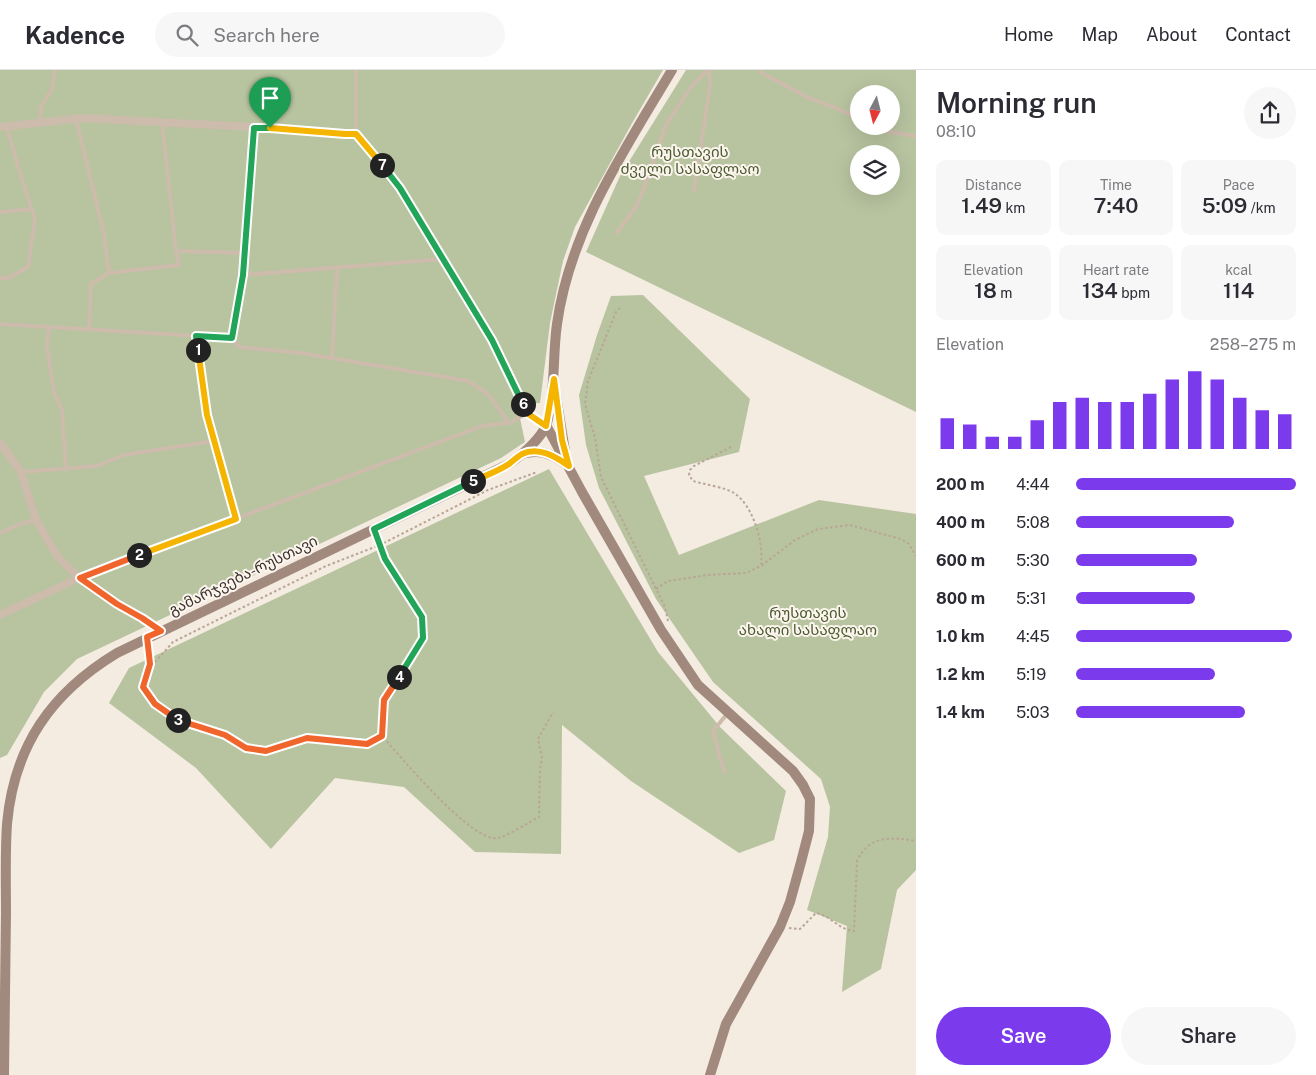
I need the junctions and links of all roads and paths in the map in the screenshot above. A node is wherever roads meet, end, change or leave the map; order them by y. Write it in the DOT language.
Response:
graph roads {
  1 [pos="55,70"];
  2 [pos="356,70"];
  3 [pos="672,70"];
  4 [pos="708,70"];
  5 [pos="760,70"];
  6 [pos="850,114"];
  7 [pos="76,119"];
  8 [pos="162,122"];
  9 [pos="40,123"];
  10 [pos="3,126"];
  11 [pos="254,128"];
  12 [pos="900,133"];
  13 [pos="356,134"];
  14 [pos="916,136"];
  15 [pos="694,191"];
  16 [pos="31,209"];
  17 [pos="0,212"];
  18 [pos="617,233"];
  19 [pos="176,251"];
  20 [pos="246,253"];
  21 [pos="444,259"];
  22 [pos="337,268"];
  23 [pos="109,273"];
  24 [pos="243,275"];
  25 [pos="0,278"];
  26 [pos="620,308"];
  27 [pos="0,324"];
  28 [pos="49,327"];
  29 [pos="89,330"];
  30 [pos="196,336"];
  31 [pos="232,338"];
  32 [pos="332,358"];
  33 [pos="554,379"];
  34 [pos="527,413"];
  35 [pos="509,423"];
  36 [pos="546,426"];
  37 [pos="214,441"];
  38 [pos="0,443"];
  39 [pos="731,447"];
  40 [pos="522,454"];
  41 [pos="3,455"];
  42 [pos="569,466"];
  43 [pos="66,469"];
  44 [pos="21,472"];
  45 [pos="538,472"];
  46 [pos="236,519"];
  47 [pos="36,520"];
  48 [pos="374,529"];
  49 [pos="0,534"];
  50 [pos="380,545"];
  51 [pos="916,556"];
  52 [pos="761,566"];
  53 [pos="80,578"];
  54 [pos="656,589"];
  55 [pos="0,615"];
  56 [pos="161,631"];
  57 [pos="147,637"];
  58 [pos="666,638"];
  59 [pos="150,664"];
  60 [pos="552,712"];
  61 [pos="728,714"];
  62 [pos="382,736"];
  63 [pos="724,772"];
  64 [pos="916,841"];
  65 [pos="780,927"];
  66 [pos="4,1075"];
  67 [pos="710,1075"];
  1 -- 9 [label="lane"];
  2 -- 13 [label="lane"];
  3 -- 33 [label="main road"];
  4 -- 15 [label="lane"];
  4 -- 18 [label="lane"];
  5 -- 6 [label="lane"];
  7 -- 8 [label="street"];
  7 -- 9 [label="street"];
  7 -- 23 [label="lane"];
  8 -- 11 [label="street"];
  8 -- 19 [label="lane"];
  9 -- 10 [label="street"];
  10 -- 16 [label="lane"];
  11 -- 13 [label="street"];
  11 -- 20 [label="lane"];
  12 -- 14 [label="lane"];
  13 -- 21 [label="street"];
  16 -- 17 [label="lane"];
  16 -- 25 [label="lane"];
  19 -- 20 [label="lane"];
  19 -- 23 [label="lane"];
  20 -- 24 [label="lane"];
  21 -- 22 [label="lane"];
  21 -- 34 [label="street"];
  22 -- 24 [label="lane"];
  22 -- 32 [label="lane"];
  23 -- 29 [label="lane"];
  24 -- 31 [label="lane"];
  26 -- 54 [label="path"];
  27 -- 28 [label="lane"];
  28 -- 29 [label="lane"];
  28 -- 43 [label="lane"];
  29 -- 30 [label="lane"];
  30 -- 31 [label="lane"];
  30 -- 37 [label="lane"];
  31 -- 32 [label="lane"];
  32 -- 35 [label="lane"];
  33 -- 36 [label="main road"];
  33 -- 42 [label="main road"];
  34 -- 35 [label="lane"];
  34 -- 36 [label="street"];
  35 -- 46 [label="lane"];
  36 -- 40 [label="main road, გამარჯვება-რუსთავი"];
  36 -- 42 [label="main road"];
  37 -- 43 [label="lane"];
  37 -- 46 [label="lane"];
  38 -- 41 [label="street"];
  39 -- 52 [label="path"];
  40 -- 42 [label="main road"];
  40 -- 48 [label="main road, გამარჯვება-რუსთავი"];
  41 -- 44 [label="street"];
  42 -- 58 [label="main road"];
  43 -- 44 [label="lane"];
  44 -- 47 [label="street"];
  45 -- 50 [label="path"];
  46 -- 53 [label="lane"];
  47 -- 49 [label="lane"];
  47 -- 53 [label="street"];
  48 -- 50 [label="path"];
  48 -- 56 [label="main road, გამარჯვება-რუსთავი"];
  50 -- 59 [label="path"];
  50 -- 62 [label="path"];
  51 -- 52 [label="path"];
  52 -- 54 [label="path"];
  53 -- 55 [label="street"];
  53 -- 56 [label="street"];
  54 -- 58 [label="path"];
  56 -- 57 [label="main road, გამარჯვება-რუსთავი"];
  57 -- 59 [label="path"];
  57 -- 66 [label="main road, გამარჯვება-რუსთავი"];
  58 -- 61 [label="main road"];
  59 -- 62 [label="path"];
  60 -- 62 [label="path"];
  61 -- 63 [label="lane"];
  61 -- 65 [label="main road"];
  64 -- 65 [label="path"];
  65 -- 67 [label="main road"];
}
